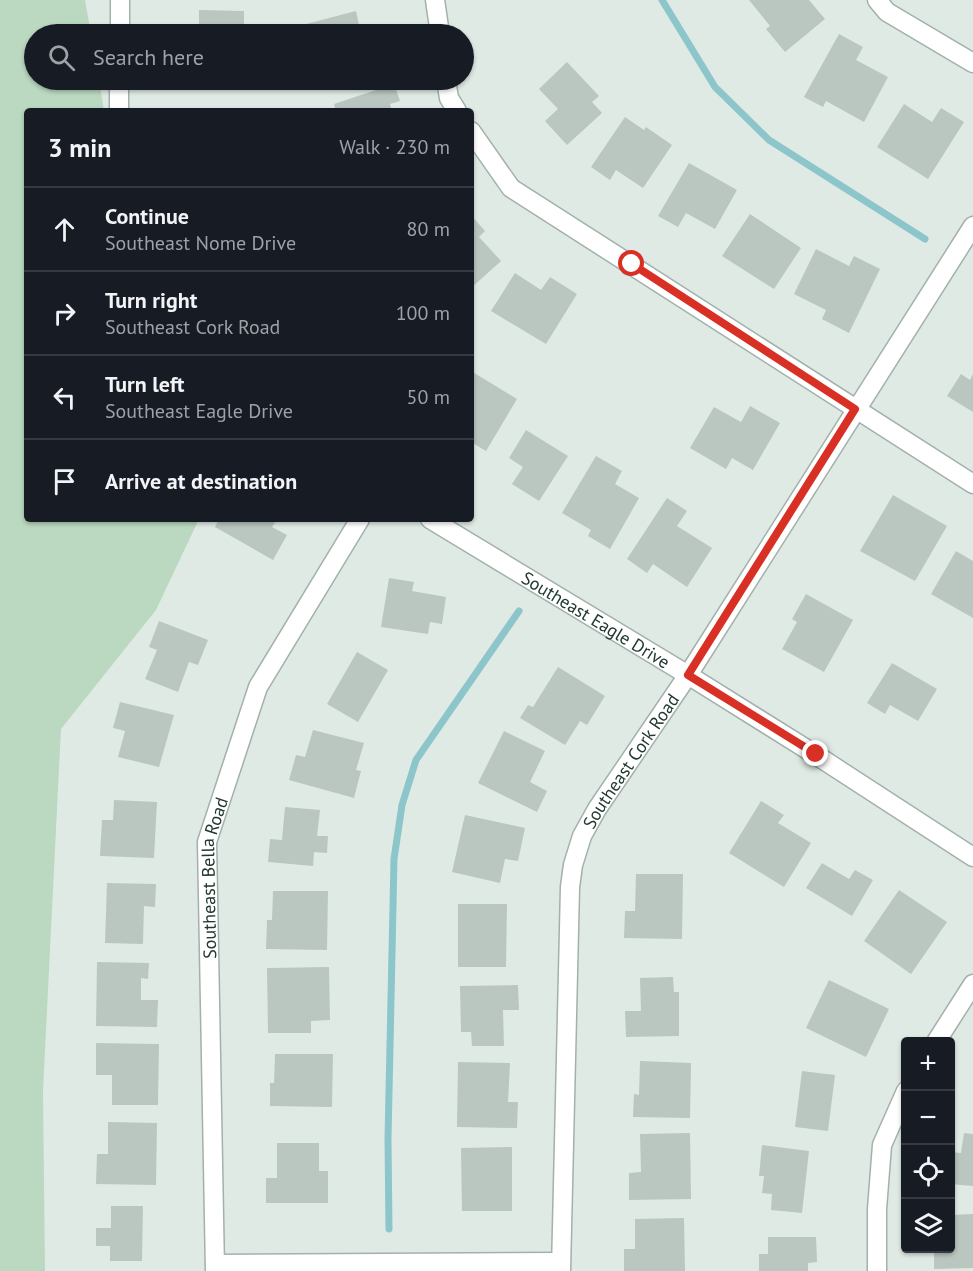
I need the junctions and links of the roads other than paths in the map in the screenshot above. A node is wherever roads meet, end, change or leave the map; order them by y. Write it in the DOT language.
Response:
graph roads {
  1 [pos="120,0"];
  2 [pos="435,0"];
  3 [pos="877,0"];
  4 [pos="120,24"];
  5 [pos="439,24"];
  6 [pos="973,63"];
  7 [pos="119,90"];
  8 [pos="447,90"];
  9 [pos="119,108"];
  10 [pos="455,108"];
  11 [pos="474,135"];
  12 [pos="973,226"];
  13 [pos="855,409"];
  14 [pos="973,484"];
  15 [pos="358,522"];
  16 [pos="435,522"];
  17 [pos="688,675"];
  18 [pos="973,857"];
  19 [pos="973,984"];
  20 [pos="939,1037"];
  21 [pos="901,1102"];
  22 [pos="215,1267"];
  23 [pos="561,1267"];
  24 [pos="877,1271"];
  1 -- 4 [label="street"];
  2 -- 5 [label="street"];
  3 -- 6 [label="street"];
  7 -- 9 [label="street"];
  8 -- 10 [label="street"];
  11 -- 13 [label="street"];
  12 -- 13 [label="street, Southeast Cork Road"];
  13 -- 14 [label="street"];
  13 -- 17 [label="street, Southeast Cork Road"];
  15 -- 22 [label="street, Southeast Bella Road"];
  16 -- 17 [label="street, Southeast Eagle Drive"];
  17 -- 18 [label="street, Southeast Eagle Drive"];
  17 -- 23 [label="street, Southeast Cork Road"];
  19 -- 20 [label="street"];
  21 -- 24 [label="street"];
  22 -- 23 [label="street"];
}
